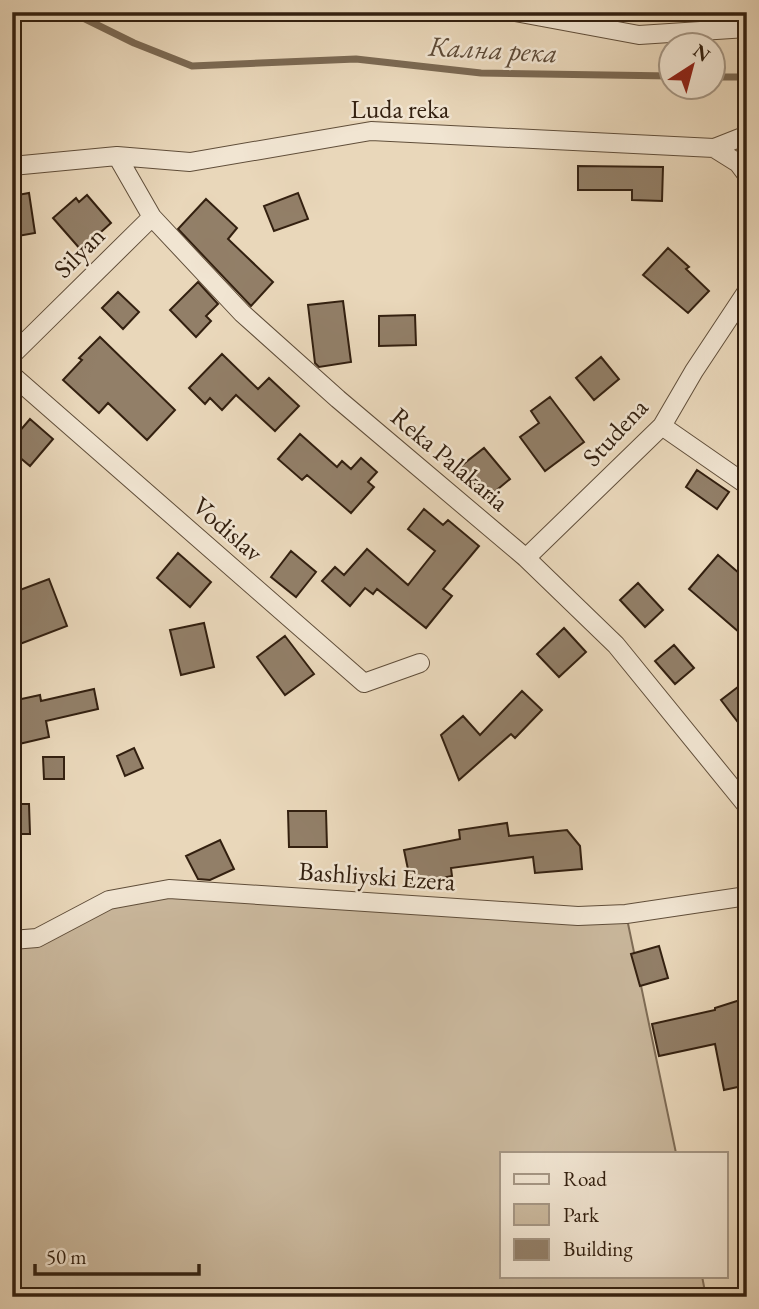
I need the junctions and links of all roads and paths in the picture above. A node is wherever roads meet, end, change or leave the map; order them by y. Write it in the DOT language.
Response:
graph roads {
  1 [pos="514,12"];
  2 [pos="747,28"];
  3 [pos="747,135"];
  4 [pos="714,148"];
  5 [pos="117,156"];
  6 [pos="12,166"];
  7 [pos="747,175"];
  8 [pos="152,216"];
  9 [pos="747,291"];
  10 [pos="12,355"];
  11 [pos="12,375"];
  12 [pos="662,426"];
  13 [pos="747,485"];
  14 [pos="526,558"];
  15 [pos="420,663"];
  16 [pos="747,806"];
  17 [pos="747,896"];
  18 [pos="12,940"];
  1 -- 2 [label="street"];
  3 -- 4 [label="street, Luda reka"];
  4 -- 5 [label="street, Luda reka"];
  4 -- 7 [label="street"];
  5 -- 6 [label="street, Luda reka"];
  5 -- 8 [label="street, Reka Palakaria"];
  8 -- 10 [label="street, Silyan"];
  8 -- 14 [label="street, Reka Palakaria"];
  9 -- 12 [label="street, Studena"];
  11 -- 15 [label="street, Vodislav"];
  12 -- 13 [label="street"];
  12 -- 14 [label="street, Studena"];
  14 -- 16 [label="street, Reka Palakaria"];
  17 -- 18 [label="street, Bashliyski Ezera"];
}
